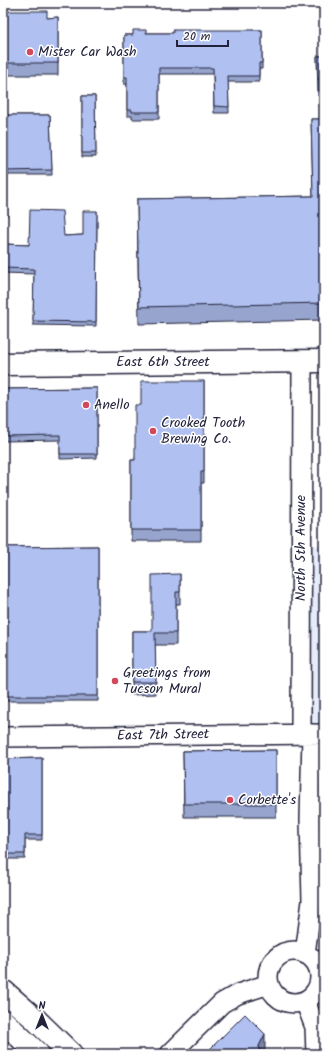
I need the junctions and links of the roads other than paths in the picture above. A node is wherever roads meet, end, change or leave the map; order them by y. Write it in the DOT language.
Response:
graph roads {
  1 [pos="302,361"];
  2 [pos="324,361"];
  3 [pos="3,364"];
  4 [pos="312,734"];
  5 [pos="3,737"];
  6 [pos="305,954"];
  7 [pos="269,984"];
  8 [pos="3,991"];
  9 [pos="305,1002"];
  10 [pos="3,1021"];
  11 [pos="38,1054"];
  12 [pos="71,1054"];
  13 [pos="170,1054"];
  14 [pos="316,1054"];
  1 -- 2 [label="main road, East 6th Street"];
  1 -- 3 [label="main road, East 6th Street"];
  1 -- 4 [label="street, North 5th Avenue"];
  4 -- 5 [label="street, East 7th Street"];
  4 -- 6 [label="street, North 5th Avenue"];
  6 -- 7 [label="street"];
  6 -- 9 [label="street"];
  7 -- 9 [label="street"];
  7 -- 13 [label="street"];
  8 -- 12 [label="main road"];
  9 -- 14 [label="street"];
  10 -- 11 [label="main road"];
}
